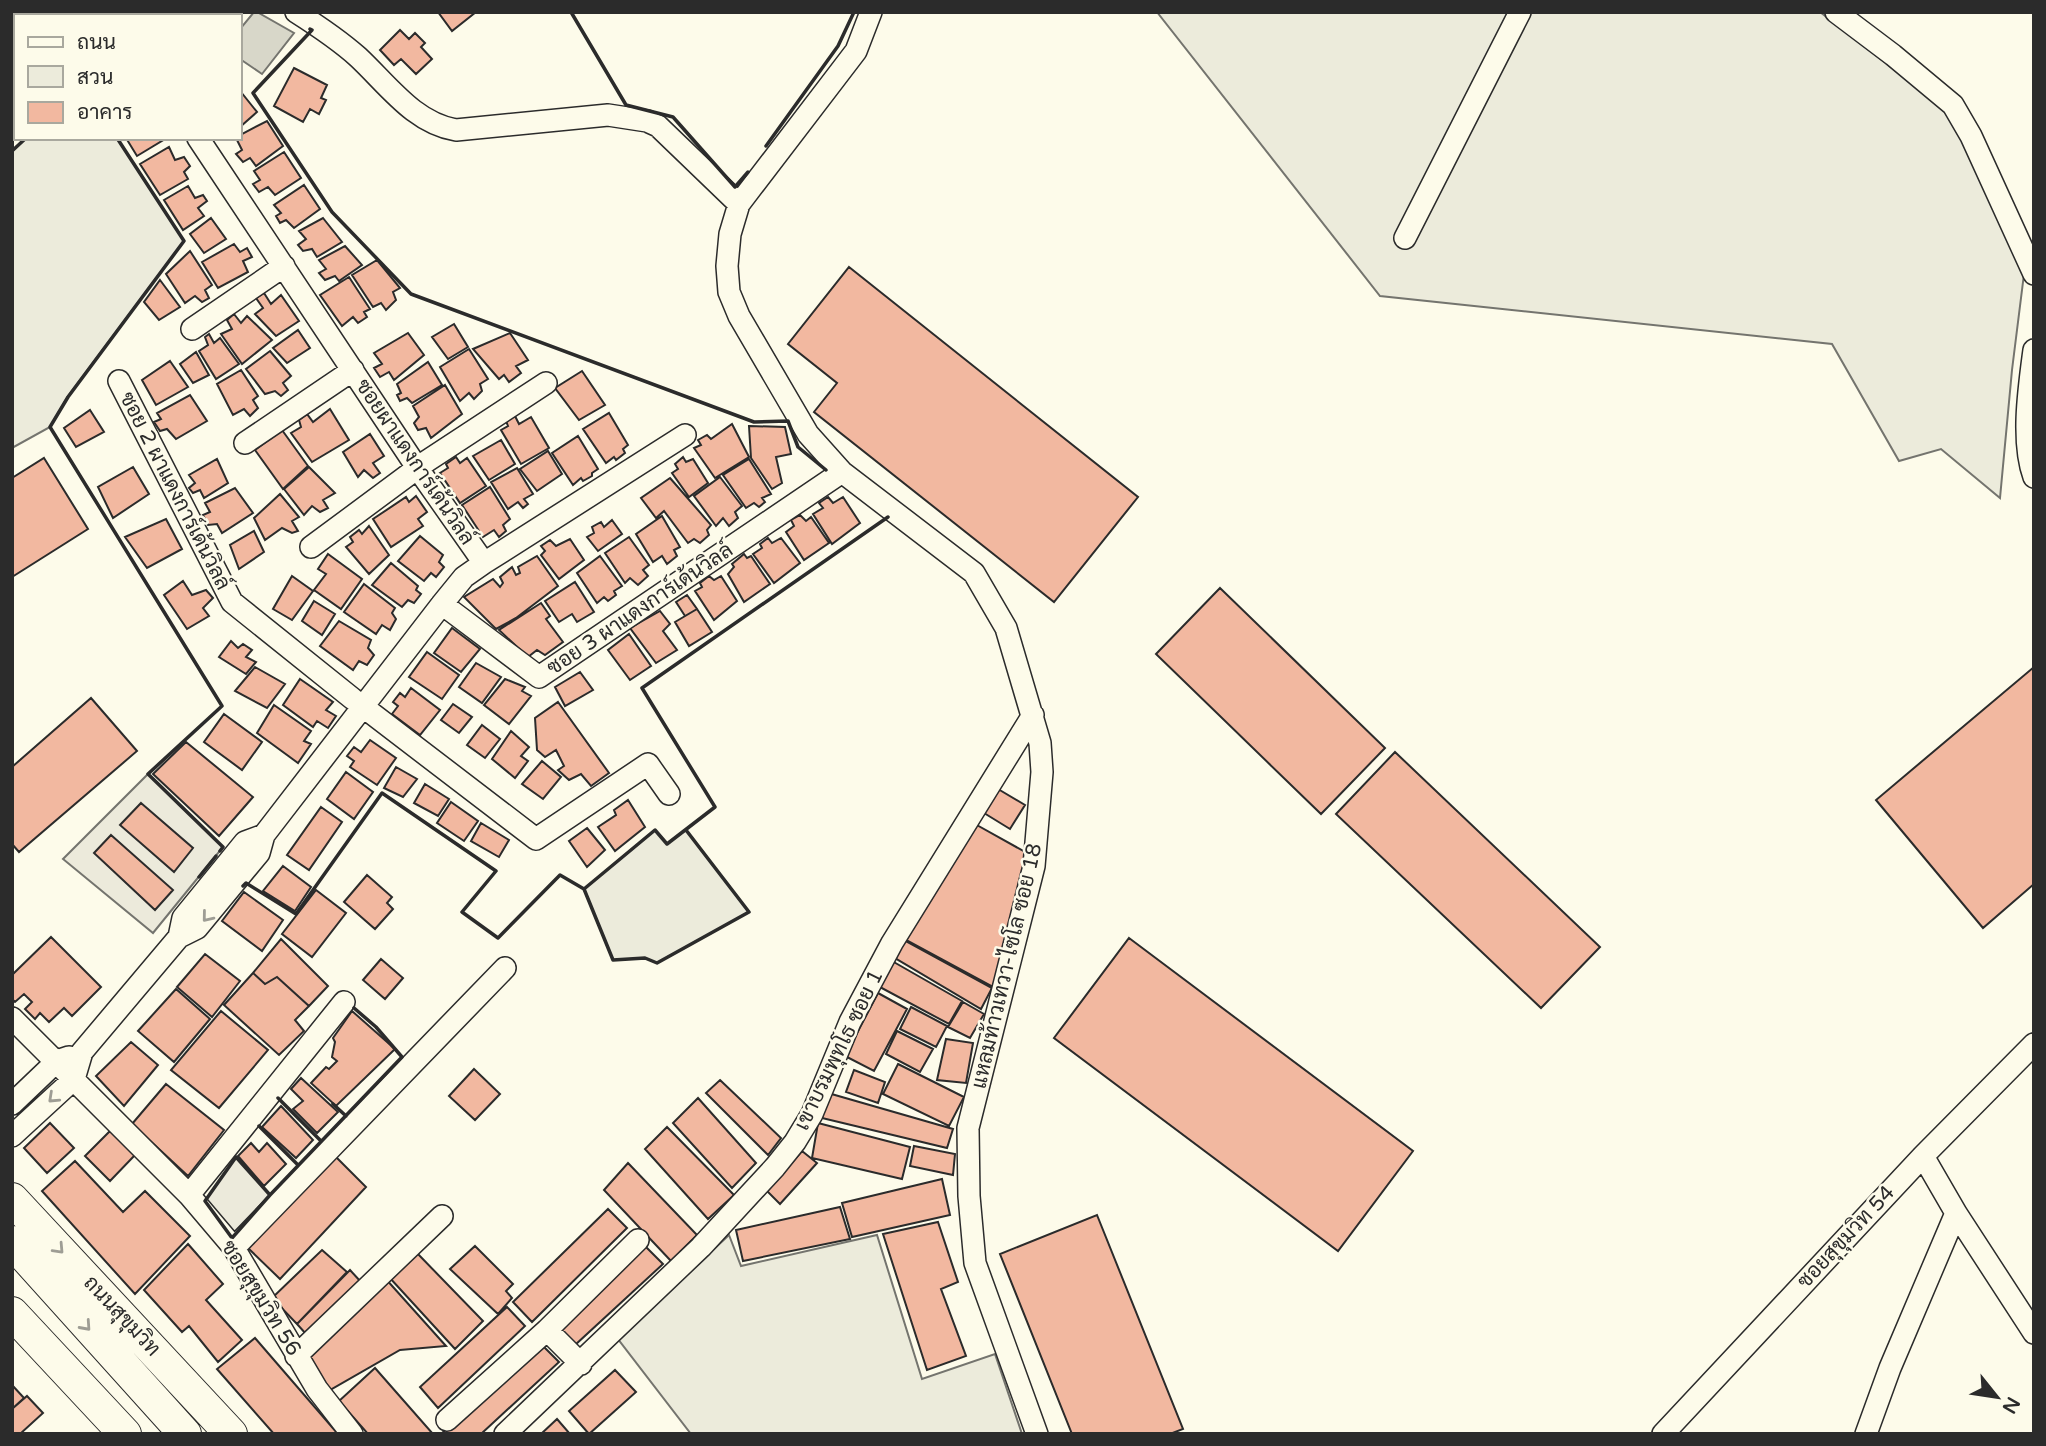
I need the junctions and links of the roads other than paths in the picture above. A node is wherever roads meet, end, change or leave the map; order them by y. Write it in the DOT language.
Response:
graph roads {
  1 [pos="296,12"];
  2 [pos="871,12"];
  3 [pos="1520,12"];
  4 [pos="1836,12"];
  5 [pos="199,140"];
  6 [pos="739,204"];
  7 [pos="1405,238"];
  8 [pos="284,266"];
  9 [pos="2034,274"];
  10 [pos="192,329"];
  11 [pos="2034,350"];
  12 [pos="353,370"];
  13 [pos="118,381"];
  14 [pos="546,383"];
  15 [pos="685,435"];
  16 [pos="245,443"];
  17 [pos="418,468"];
  18 [pos="842,472"];
  19 [pos="2034,477"];
  20 [pos="311,547"];
  21 [pos="484,563"];
  22 [pos="442,604"];
  23 [pos="363,706"];
  24 [pos="1033,715"];
  25 [pos="668,794"];
  26 [pos="505,968"];
  27 [pos="344,1002"];
  28 [pos="12,1018"];
  29 [pos="2034,1044"];
  30 [pos="82,1052"];
  31 [pos="57,1061"];
  32 [pos="74,1079"];
  33 [pos="12,1104"];
  34 [pos="12,1136"];
  35 [pos="1923,1156"];
  36 [pos="189,1195"];
  37 [pos="12,1199"];
  38 [pos="1956,1213"];
  39 [pos="442,1216"];
  40 [pos="638,1240"];
  41 [pos="234,1248"];
  42 [pos="19,1249"];
  43 [pos="12,1313"];
  44 [pos="547,1330"];
  45 [pos="2034,1333"];
  46 [pos="296,1356"];
  47 [pos="581,1364"];
  48 [pos="447,1420"];
  49 [pos="116,1431"];
  50 [pos="185,1434"];
  51 [pos="231,1434"];
  52 [pos="352,1434"];
  53 [pos="506,1434"];
  54 [pos="1037,1434"];
  55 [pos="1663,1434"];
  56 [pos="1866,1434"];
  1 -- 6 [label="street"];
  2 -- 6 [label="street, แหลมท้าวเทวา-ไซโล ซอย 18"];
  3 -- 7 [label="street"];
  4 -- 9 [label="street"];
  5 -- 8 [label="street, ซอยผาแดงการ์เด้นวิลล์"];
  6 -- 18 [label="street, แหลมท้าวเทวา-ไซโล ซอย 18"];
  8 -- 10 [label="street"];
  8 -- 12 [label="street, ซอยผาแดงการ์เด้นวิลล์"];
  11 -- 19 [label="street"];
  12 -- 16 [label="street"];
  12 -- 17 [label="street, ซอยผาแดงการ์เด้นวิลล์"];
  13 -- 23 [label="street, ซอย 2 ผาแดงการ์เด้นวิลล์"];
  14 -- 17 [label="street"];
  15 -- 21 [label="street"];
  17 -- 20 [label="street"];
  17 -- 21 [label="street, ซอยผาแดงการ์เด้นวิลล์"];
  18 -- 22 [label="street, ซอย 3 ผาแดงการ์เด้นวิลล์"];
  18 -- 24 [label="street, แหลมท้าวเทวา-ไซโล ซอย 18"];
  21 -- 22 [label="street, ซอยผาแดงการ์เด้นวิลล์"];
  22 -- 23 [label="street, ซอยผาแดงการ์เด้นวิลล์"];
  23 -- 25 [label="street, ซอย 2 ผาแดงการ์เด้นวิลล์"];
  23 -- 30 [label="street, ซอยผาแดงการ์เด้นวิลล์"];
  24 -- 47 [label="street, เขาบรมพุทโธ ซอย 1"];
  24 -- 54 [label="street, แหลมท้าวเทวา-ไซโล ซอย 18"];
  26 -- 41 [label="street"];
  27 -- 36 [label="street"];
  28 -- 31 [label="street, ซอยสุขุมวิท 56"];
  29 -- 35 [label="street, ซอยสุขุมวิท 54"];
  30 -- 31 [label="street"];
  30 -- 32 [label="street"];
  31 -- 32 [label="street, ซอยสุขุมวิท 56"];
  31 -- 33 [label="street"];
  32 -- 34 [label="street, one-way"];
  32 -- 36 [label="street, ซอยสุขุมวิท 56"];
  35 -- 38 [label="street"];
  35 -- 55 [label="street, ซอยสุขุมวิท 54"];
  36 -- 41 [label="street, ซอยสุขุมวิท 56"];
  37 -- 51 [label="highway, ถนนสุขุมวิท, one-way"];
  38 -- 45 [label="street"];
  38 -- 56 [label="street"];
  39 -- 46 [label="street"];
  40 -- 44 [label="street"];
  41 -- 46 [label="street, ซอยสุขุมวิท 56"];
  42 -- 50 [label="highway, ถนนสุขุมวิท, one-way"];
  43 -- 49 [label="highway"];
  44 -- 47 [label="street"];
  44 -- 48 [label="street"];
  46 -- 52 [label="street, ซอยสุขุมวิท 56"];
  47 -- 53 [label="street, เขาบรมพุทโธ ซอย 1"];
}
